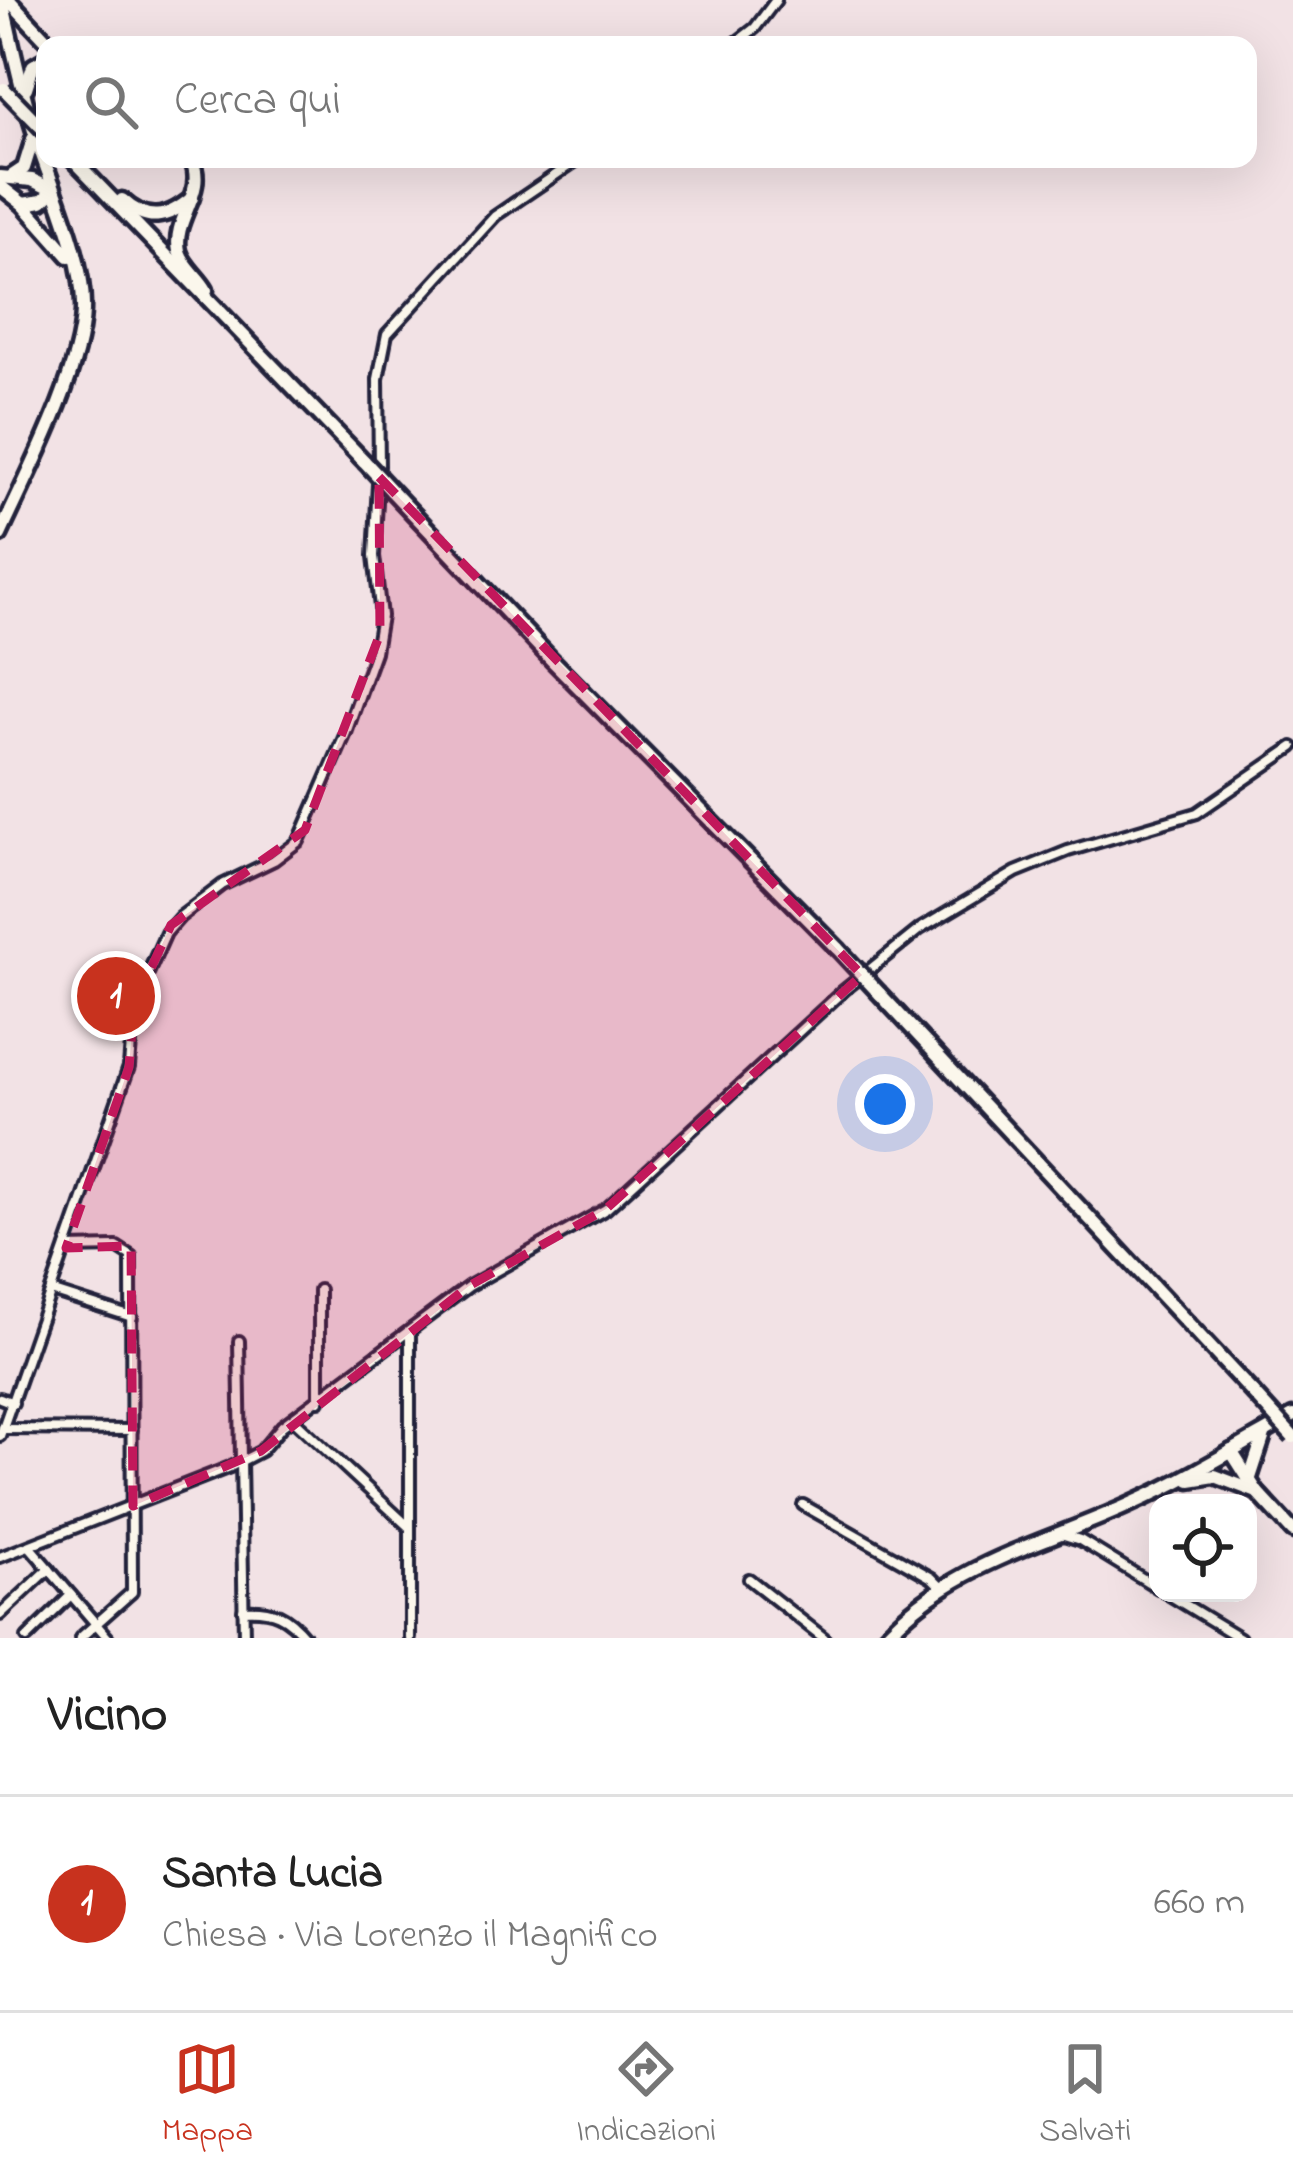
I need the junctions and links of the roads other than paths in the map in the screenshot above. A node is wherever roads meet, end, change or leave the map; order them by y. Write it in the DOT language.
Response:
graph roads {
  1 [pos="6,0"];
  2 [pos="776,0"];
  3 [pos="744,36"];
  4 [pos="36,37"];
  5 [pos="11,40"];
  6 [pos="36,41"];
  7 [pos="36,63"];
  8 [pos="2,86"];
  9 [pos="24,95"];
  10 [pos="36,122"];
  11 [pos="36,126"];
  12 [pos="36,141"];
  13 [pos="48,168"];
  14 [pos="82,168"];
  15 [pos="193,168"];
  16 [pos="566,168"];
  17 [pos="91,177"];
  18 [pos="4,180"];
  19 [pos="52,190"];
  20 [pos="193,197"];
  21 [pos="23,204"];
  22 [pos="76,267"];
  23 [pos="210,302"];
  24 [pos="372,464"];
  25 [pos="0,535"];
  26 [pos="1293,748"];
  27 [pos="66,1248"];
  28 [pos="319,1290"];
  29 [pos="51,1291"];
  30 [pos="132,1318"];
  31 [pos="410,1331"];
  32 [pos="239,1341"];
  33 [pos="0,1398"];
  34 [pos="319,1400"];
  35 [pos="13,1403"];
  36 [pos="1293,1417"];
  37 [pos="293,1418"];
  38 [pos="1272,1428"];
  39 [pos="132,1430"];
  40 [pos="1,1432"];
  41 [pos="1293,1437"];
  42 [pos="1231,1451"];
  43 [pos="240,1462"];
  44 [pos="1249,1485"];
  45 [pos="1155,1494"];
  46 [pos="1149,1497"];
  47 [pos="133,1505"];
  48 [pos="802,1505"];
  49 [pos="410,1528"];
  50 [pos="1293,1531"];
  51 [pos="1063,1534"];
  52 [pos="30,1546"];
  53 [pos="0,1556"];
  54 [pos="49,1569"];
  55 [pos="749,1579"];
  56 [pos="1149,1583"];
  57 [pos="940,1586"];
  58 [pos="71,1595"];
  59 [pos="1181,1602"];
  60 [pos="243,1610"];
  61 [pos="0,1615"];
  62 [pos="95,1623"];
  63 [pos="27,1638"];
  64 [pos="80,1638"];
  65 [pos="108,1638"];
  66 [pos="244,1638"];
  67 [pos="306,1638"];
  68 [pos="410,1638"];
  69 [pos="824,1638"];
  70 [pos="883,1638"];
  71 [pos="1240,1638"];
  1 -- 4 [label="main road"];
  1 -- 5 [label="main road"];
  2 -- 3 [label="street"];
  5 -- 6 [label="main road"];
  5 -- 9 [label="main road"];
  7 -- 9 [label="main road"];
  8 -- 11 [label="main road, bridge"];
  9 -- 10 [label="main road"];
  12 -- 18 [label="main road"];
  13 -- 19 [label="main road"];
  14 -- 17 [label="main road"];
  15 -- 20 [label="main road"];
  16 -- 24 [label="street"];
  17 -- 20 [label="main road"];
  17 -- 23 [label="main road"];
  18 -- 19 [label="main road"];
  18 -- 21 [label="main road"];
  19 -- 21 [label="main road"];
  19 -- 22 [label="main road"];
  20 -- 23 [label="main road"];
  21 -- 22 [label="main road"];
  22 -- 25 [label="main road"];
  23 -- 24 [label="main road"];
  24 -- 27 [label="street"];
  24 -- 41 [label="main road, bridge"];
  26 -- 31 [label="street"];
  27 -- 29 [label="street"];
  27 -- 30 [label="street"];
  28 -- 34 [label="street"];
  29 -- 30 [label="street"];
  29 -- 35 [label="street"];
  30 -- 39 [label="street"];
  31 -- 34 [label="street"];
  31 -- 49 [label="street"];
  32 -- 43 [label="street"];
  33 -- 35 [label="street"];
  34 -- 37 [label="street"];
  35 -- 40 [label="street"];
  36 -- 38 [label="main road"];
  37 -- 43 [label="street"];
  37 -- 49 [label="street"];
  38 -- 42 [label="main road"];
  38 -- 44 [label="main road"];
  39 -- 40 [label="street"];
  39 -- 47 [label="street"];
  42 -- 44 [label="main road"];
  42 -- 45 [label="main road"];
  43 -- 47 [label="street"];
  43 -- 60 [label="street"];
  44 -- 45 [label="main road"];
  44 -- 50 [label="main road"];
  46 -- 51 [label="main road"];
  47 -- 52 [label="street"];
  47 -- 62 [label="street"];
  48 -- 57 [label="street"];
  49 -- 68 [label="street"];
  51 -- 56 [label="street"];
  51 -- 57 [label="main road"];
  52 -- 53 [label="street"];
  52 -- 54 [label="street"];
  54 -- 58 [label="street"];
  54 -- 61 [label="street"];
  55 -- 69 [label="street"];
  57 -- 70 [label="main road"];
  58 -- 62 [label="street"];
  58 -- 63 [label="street"];
  59 -- 71 [label="street"];
  60 -- 66 [label="street"];
  60 -- 67 [label="street"];
  62 -- 64 [label="street"];
  62 -- 65 [label="street"];
}
